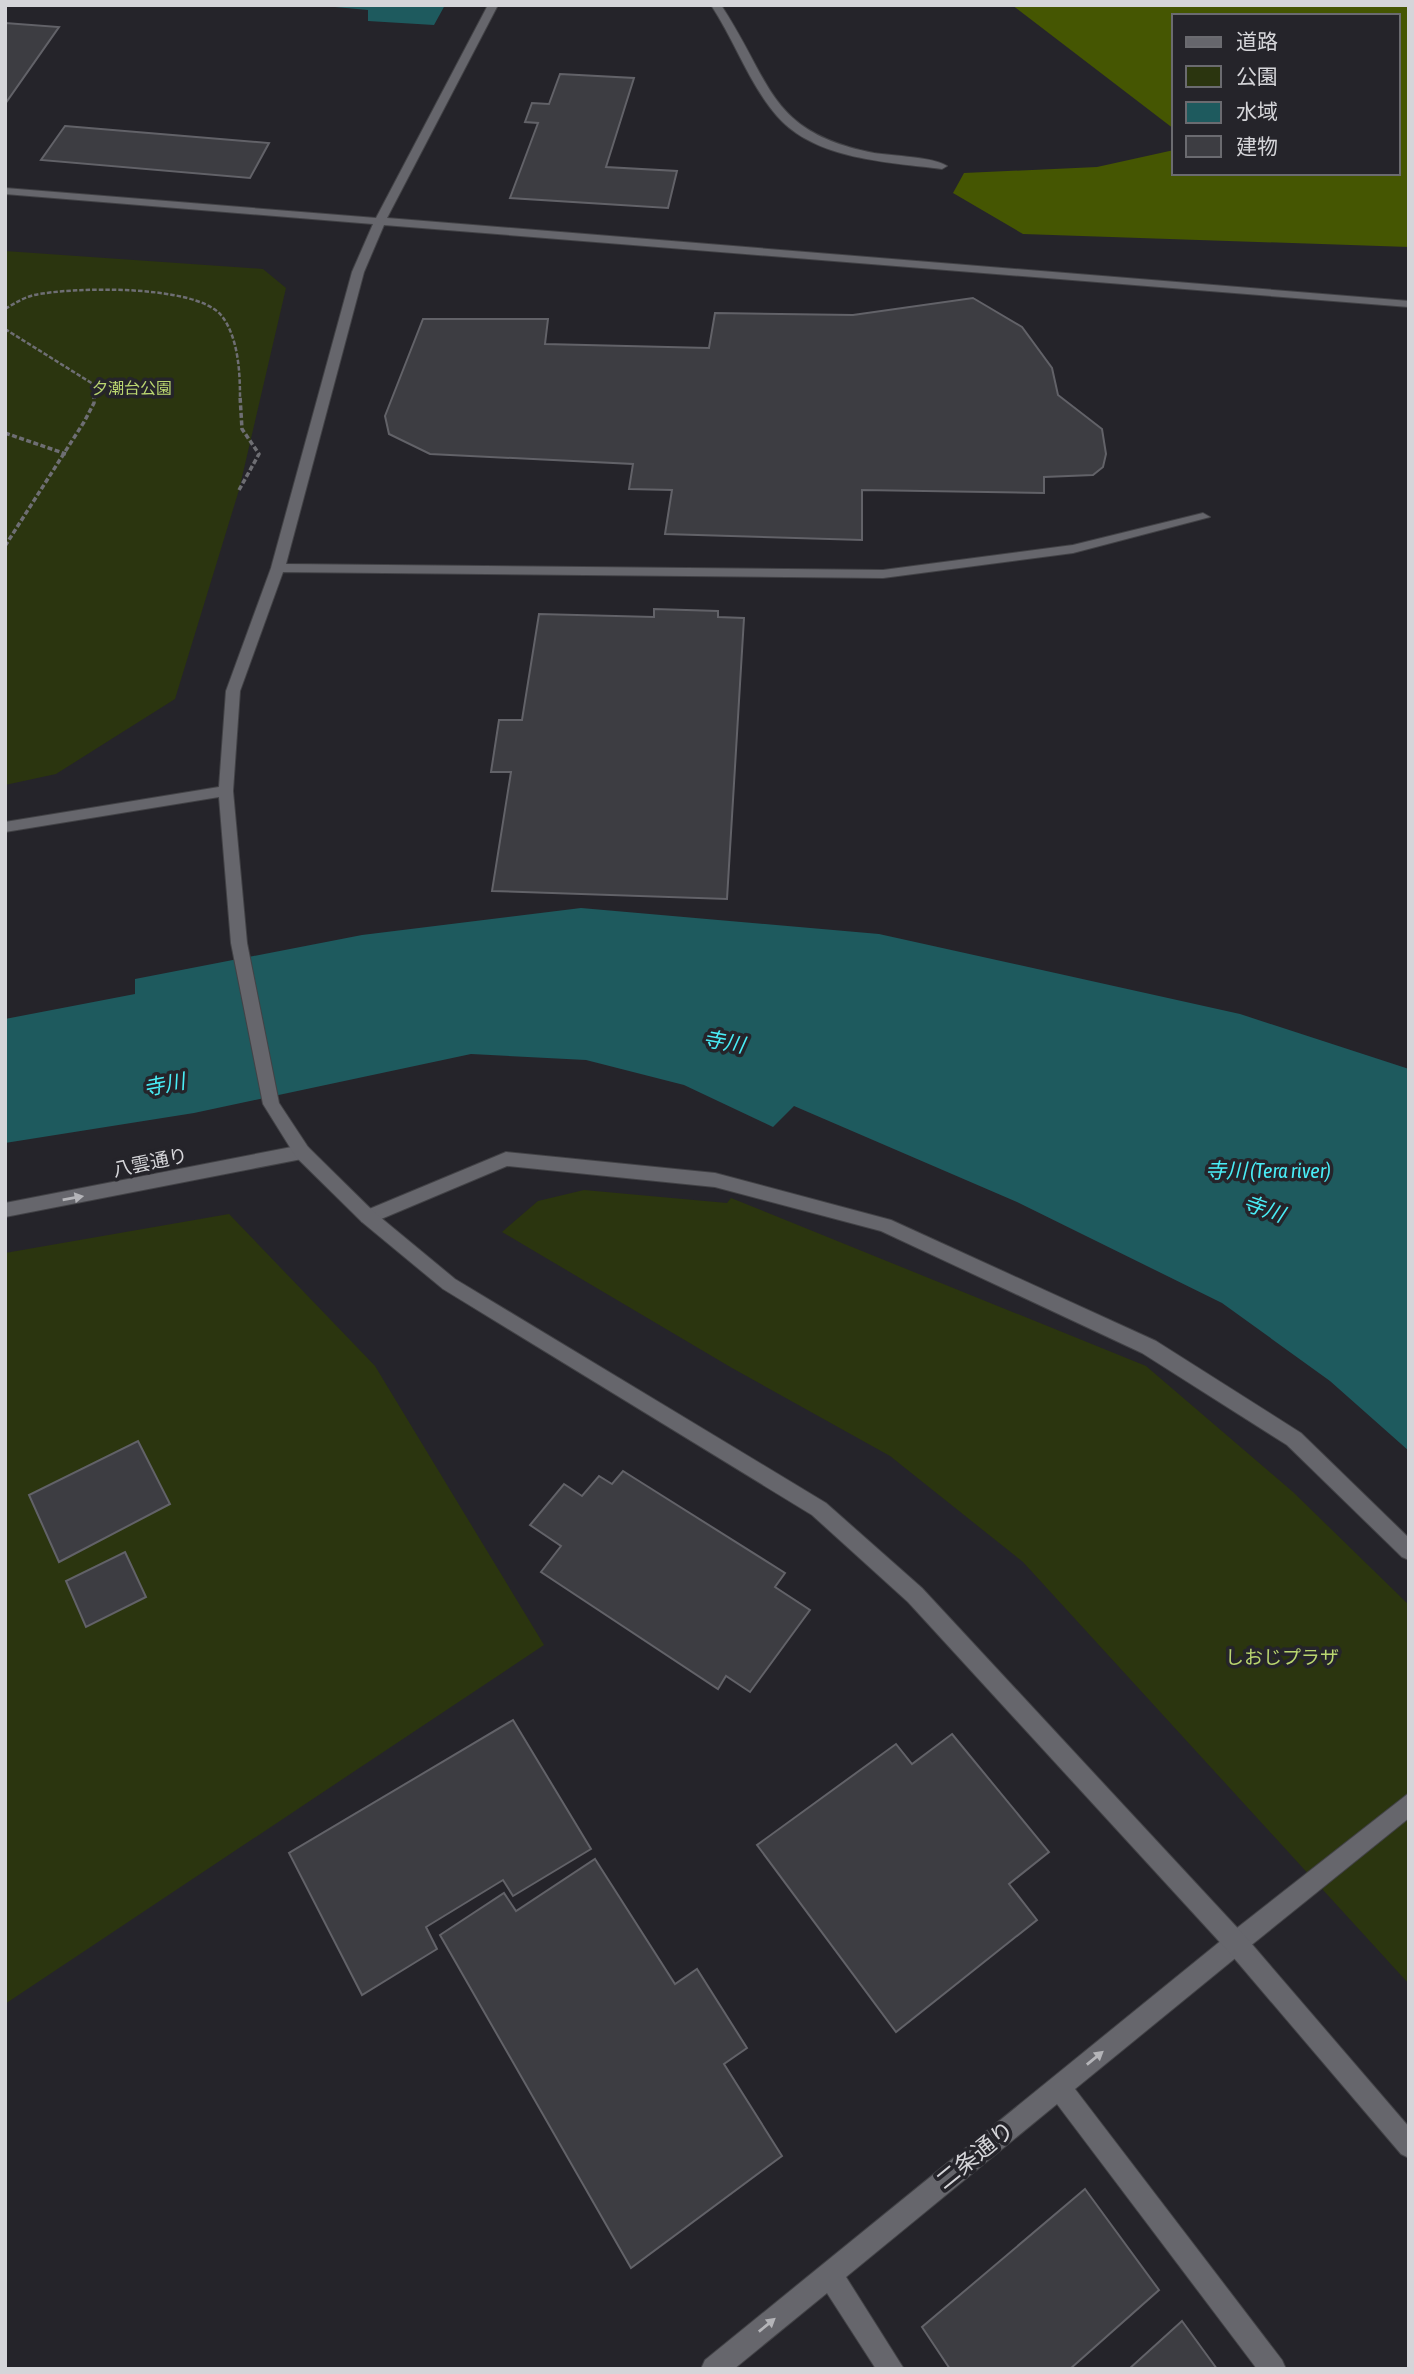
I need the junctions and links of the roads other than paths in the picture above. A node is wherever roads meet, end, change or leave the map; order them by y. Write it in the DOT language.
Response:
graph roads {
  1 [pos="493,5"];
  2 [pos="716,5"];
  3 [pos="942,166"];
  4 [pos="5,191"];
  5 [pos="381,219"];
  6 [pos="1409,304"];
  7 [pos="1203,517"];
  8 [pos="278,568"];
  9 [pos="226,791"];
  10 [pos="5,827"];
  11 [pos="302,1152"];
  12 [pos="5,1210"];
  13 [pos="368,1217"];
  14 [pos="1409,1551"];
  15 [pos="1409,1804"];
  16 [pos="1236,1943"];
  17 [pos="1059,2087"];
  18 [pos="1409,2146"];
  19 [pos="829,2274"];
  20 [pos="714,2369"];
  21 [pos="891,2369"];
  22 [pos="1273,2369"];
  1 -- 5 [label="street"];
  2 -- 3 [label="street"];
  4 -- 5 [label="street"];
  5 -- 6 [label="street"];
  5 -- 8 [label="street"];
  7 -- 8 [label="street"];
  8 -- 9 [label="street"];
  9 -- 10 [label="street"];
  9 -- 11 [label="street"];
  12 -- 11 [label="street, 八雲通り, one-way"];
  11 -- 13 [label="street"];
  13 -- 14 [label="street"];
  13 -- 16 [label="street"];
  15 -- 16 [label="street, 二条通り"];
  17 -- 16 [label="street, 二条通り, one-way"];
  16 -- 18 [label="street"];
  17 -- 19 [label="street, 二条通り"];
  17 -- 22 [label="street"];
  20 -- 19 [label="street, 二条通り, one-way"];
  19 -- 21 [label="street"];
}
